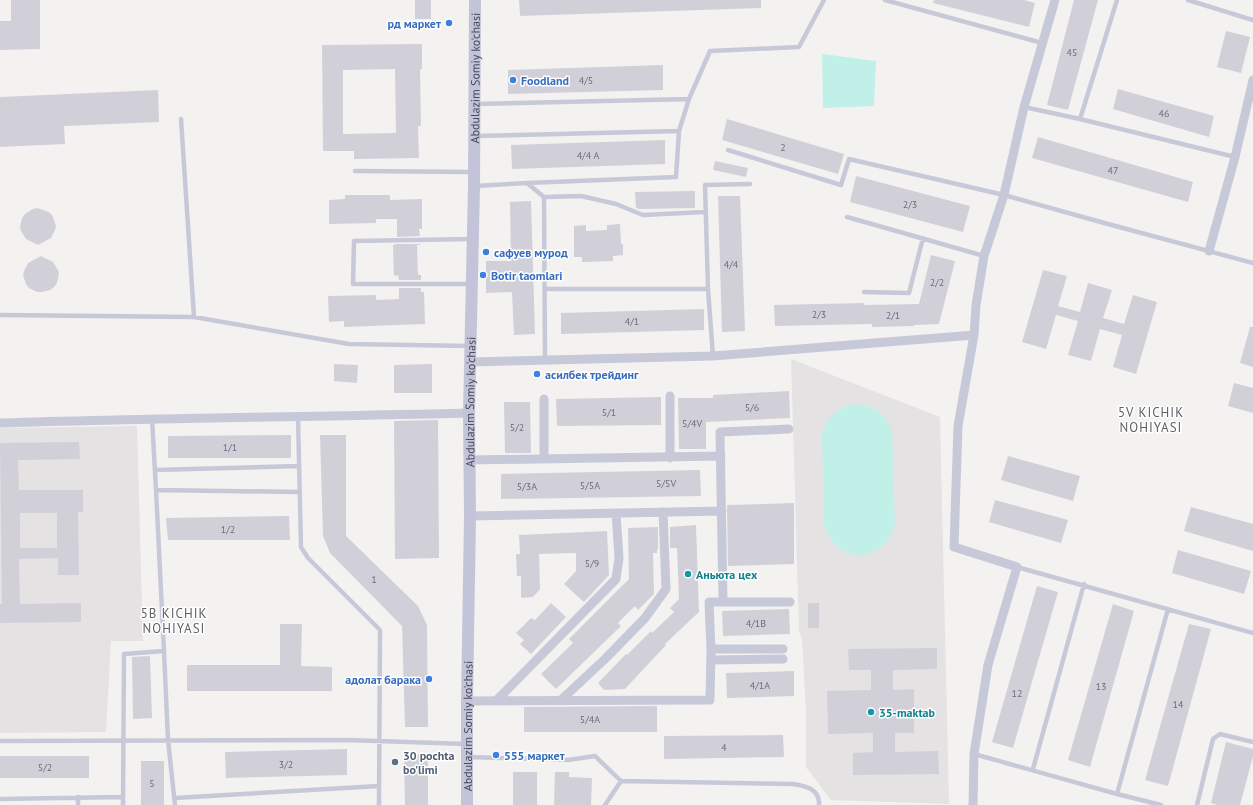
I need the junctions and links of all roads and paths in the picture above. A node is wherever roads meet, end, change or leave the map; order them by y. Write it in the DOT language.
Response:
graph roads {
  1 [pos="475,0"];
  2 [pos="824,0"];
  3 [pos="885,0"];
  4 [pos="1055,0"];
  5 [pos="1118,0"];
  6 [pos="1188,0"];
  7 [pos="1253,20"];
  8 [pos="1042,43"];
  9 [pos="1253,80"];
  10 [pos="690,99"];
  11 [pos="1250,102"];
  12 [pos="474,104"];
  13 [pos="1024,107"];
  14 [pos="181,119"];
  15 [pos="1080,119"];
  16 [pos="679,131"];
  17 [pos="474,136"];
  18 [pos="728,150"];
  19 [pos="1234,157"];
  20 [pos="355,171"];
  21 [pos="474,172"];
  22 [pos="527,183"];
  23 [pos="750,184"];
  24 [pos="474,186"];
  25 [pos="1004,195"];
  26 [pos="544,197"];
  27 [pos="706,212"];
  28 [pos="847,217"];
  29 [pos="923,238"];
  30 [pos="472,239"];
  31 [pos="1209,251"];
  32 [pos="984,256"];
  33 [pos="1253,263"];
  34 [pos="472,284"];
  35 [pos="545,289"];
  36 [pos="708,289"];
  37 [pos="864,292"];
  38 [pos="0,316"];
  39 [pos="194,317"];
  40 [pos="974,335"];
  41 [pos="470,346"];
  42 [pos="712,356"];
  43 [pos="545,360"];
  44 [pos="470,362"];
  45 [pos="670,396"];
  46 [pos="544,399"];
  47 [pos="469,413"];
  48 [pos="298,417"];
  49 [pos="152,418"];
  50 [pos="0,423"];
  51 [pos="789,429"];
  52 [pos="721,456"];
  53 [pos="670,458"];
  54 [pos="544,459"];
  55 [pos="469,460"];
  56 [pos="298,466"];
  57 [pos="155,470"];
  58 [pos="156,490"];
  59 [pos="299,492"];
  60 [pos="722,511"];
  61 [pos="664,512"];
  62 [pos="616,513"];
  63 [pos="470,516"];
  64 [pos="1017,566"];
  65 [pos="1084,584"];
  66 [pos="723,602"];
  67 [pos="790,602"];
  68 [pos="1168,609"];
  69 [pos="1253,633"];
  70 [pos="711,649"];
  71 [pos="783,649"];
  72 [pos="164,651"];
  73 [pos="783,659"];
  74 [pos="711,660"];
  75 [pos="467,700"];
  76 [pos="497,700"];
  77 [pos="561,700"];
  78 [pos="168,740"];
  79 [pos="0,741"];
  80 [pos="123,741"];
  81 [pos="380,742"];
  82 [pos="1253,742"];
  83 [pos="467,744"];
  84 [pos="974,754"];
  85 [pos="467,757"];
  86 [pos="1033,769"];
  87 [pos="621,781"];
  88 [pos="379,786"];
  89 [pos="1117,794"];
  90 [pos="78,797"];
  91 [pos="124,797"];
  92 [pos="175,798"];
  93 [pos="0,799"];
  94 [pos="78,805"];
  95 [pos="123,805"];
  96 [pos="175,805"];
  97 [pos="379,805"];
  98 [pos="467,805"];
  99 [pos="605,805"];
  100 [pos="819,805"];
  101 [pos="973,805"];
  102 [pos="1161,805"];
  103 [pos="1197,805"];
  1 -- 12 [label="street, Abdulazim Somiy ko'chasi"];
  2 -- 10 [label="lane"];
  3 -- 8 [label="lane"];
  4 -- 8 [label="street"];
  5 -- 15 [label="lane"];
  6 -- 7 [label="lane"];
  8 -- 13 [label="street"];
  9 -- 11 [label="street"];
  10 -- 12 [label="lane"];
  10 -- 16 [label="lane"];
  11 -- 19 [label="street"];
  12 -- 17 [label="street, Abdulazim Somiy ko'chasi"];
  13 -- 15 [label="lane"];
  13 -- 25 [label="street"];
  14 -- 39 [label="lane"];
  15 -- 19 [label="lane"];
  16 -- 17 [label="lane"];
  16 -- 22 [label="lane"];
  17 -- 21 [label="street, Abdulazim Somiy ko'chasi"];
  18 -- 25 [label="lane"];
  19 -- 31 [label="street"];
  20 -- 21 [label="lane"];
  21 -- 24 [label="street, Abdulazim Somiy ko'chasi"];
  22 -- 24 [label="lane"];
  22 -- 26 [label="lane"];
  23 -- 27 [label="lane"];
  24 -- 30 [label="street, Abdulazim Somiy ko'chasi"];
  25 -- 31 [label="lane"];
  25 -- 32 [label="street"];
  26 -- 27 [label="lane"];
  26 -- 35 [label="lane"];
  27 -- 36 [label="lane"];
  28 -- 29 [label="lane"];
  29 -- 32 [label="lane"];
  29 -- 37 [label="lane"];
  30 -- 34 [label="street, Abdulazim Somiy ko'chasi"];
  30 -- 34 [label="lane"];
  31 -- 33 [label="lane"];
  32 -- 40 [label="street"];
  34 -- 41 [label="street, Abdulazim Somiy ko'chasi"];
  35 -- 36 [label="lane"];
  35 -- 43 [label="lane"];
  36 -- 42 [label="lane"];
  38 -- 39 [label="lane"];
  39 -- 41 [label="lane"];
  40 -- 42 [label="street"];
  40 -- 64 [label="street"];
  41 -- 44 [label="street, Abdulazim Somiy ko'chasi"];
  42 -- 43 [label="street"];
  43 -- 44 [label="street"];
  44 -- 47 [label="street, Abdulazim Somiy ko'chasi"];
  45 -- 53 [label="street"];
  46 -- 54 [label="street"];
  47 -- 48 [label="street"];
  47 -- 55 [label="street, Abdulazim Somiy ko'chasi"];
  48 -- 49 [label="street"];
  48 -- 56 [label="lane"];
  49 -- 50 [label="street"];
  49 -- 57 [label="lane"];
  51 -- 52 [label="street"];
  52 -- 53 [label="street"];
  52 -- 60 [label="street"];
  53 -- 54 [label="street"];
  54 -- 55 [label="street"];
  55 -- 63 [label="street, Abdulazim Somiy ko'chasi"];
  56 -- 57 [label="lane"];
  56 -- 59 [label="lane"];
  57 -- 58 [label="lane"];
  58 -- 59 [label="lane"];
  58 -- 72 [label="lane"];
  59 -- 81 [label="lane"];
  60 -- 61 [label="street"];
  60 -- 66 [label="street"];
  61 -- 62 [label="street"];
  61 -- 77 [label="street"];
  62 -- 63 [label="street"];
  62 -- 76 [label="street"];
  63 -- 75 [label="street, Abdulazim Somiy ko'chasi"];
  64 -- 65 [label="lane"];
  64 -- 84 [label="street"];
  65 -- 68 [label="lane"];
  65 -- 86 [label="lane"];
  66 -- 67 [label="street"];
  66 -- 70 [label="street"];
  68 -- 69 [label="lane"];
  68 -- 89 [label="lane"];
  70 -- 71 [label="street"];
  70 -- 74 [label="street"];
  72 -- 78 [label="lane"];
  72 -- 80 [label="lane"];
  73 -- 74 [label="street"];
  74 -- 77 [label="street"];
  75 -- 76 [label="street"];
  75 -- 83 [label="street, Abdulazim Somiy ko'chasi"];
  76 -- 77 [label="street"];
  78 -- 80 [label="lane"];
  78 -- 81 [label="lane"];
  78 -- 92 [label="lane"];
  79 -- 80 [label="lane"];
  80 -- 91 [label="lane"];
  81 -- 83 [label="lane"];
  81 -- 88 [label="lane"];
  82 -- 103 [label="lane"];
  83 -- 85 [label="street, Abdulazim Somiy ko'chasi"];
  84 -- 86 [label="lane"];
  84 -- 101 [label="street"];
  85 -- 87 [label="lane"];
  85 -- 98 [label="street, Abdulazim Somiy ko'chasi"];
  86 -- 89 [label="lane"];
  87 -- 99 [label="lane"];
  87 -- 100 [label="lane"];
  88 -- 92 [label="lane"];
  88 -- 97 [label="lane"];
  89 -- 102 [label="lane"];
  90 -- 91 [label="lane"];
  90 -- 93 [label="lane"];
  90 -- 94 [label="lane"];
  91 -- 95 [label="lane"];
  92 -- 96 [label="lane"];
}
